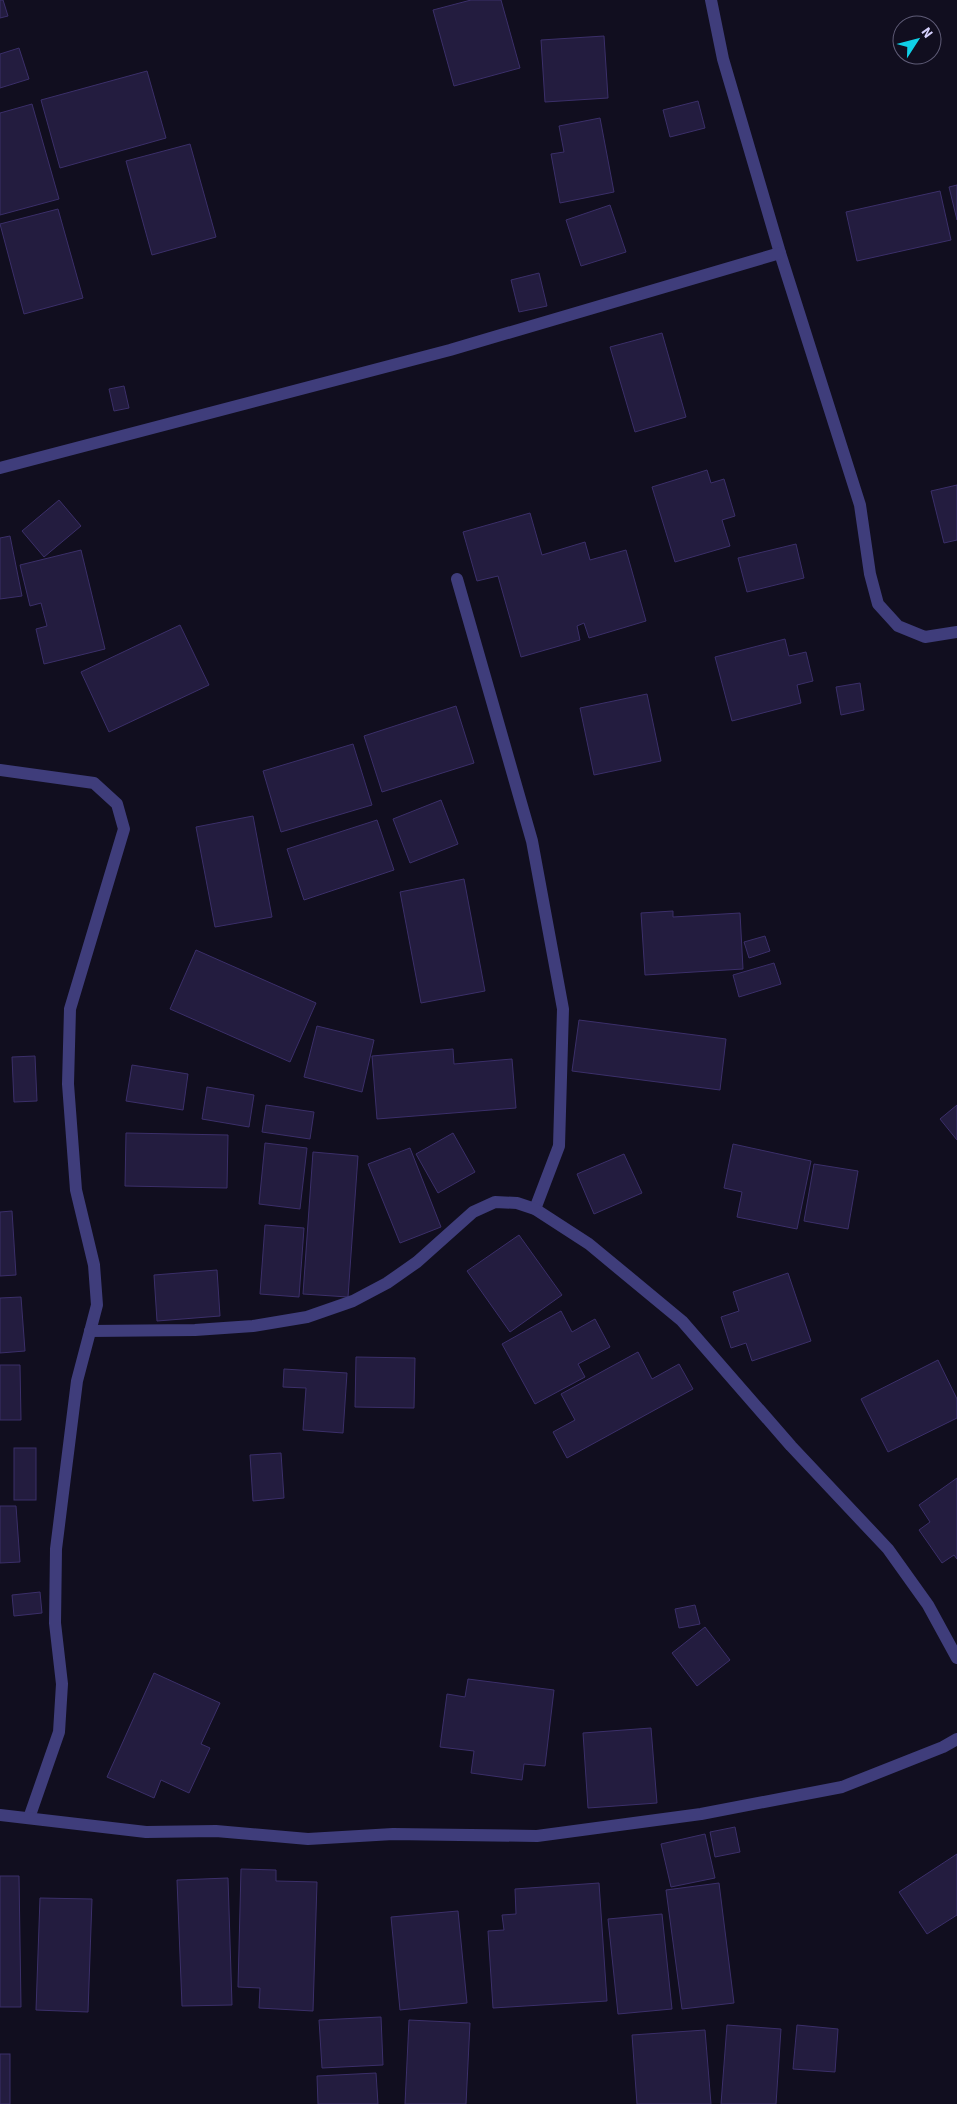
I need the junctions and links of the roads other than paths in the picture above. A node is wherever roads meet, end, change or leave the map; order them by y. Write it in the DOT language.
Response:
graph roads {
  1 [pos="711,0"];
  2 [pos="780,253"];
  3 [pos="0,468"];
  4 [pos="457,579"];
  5 [pos="957,632"];
  6 [pos="0,770"];
  7 [pos="535,1209"];
  8 [pos="90,1331"];
  9 [pos="957,1658"];
  10 [pos="957,1740"];
  11 [pos="0,1815"];
  12 [pos="29,1818"];
  1 -- 2 [label="street"];
  2 -- 3 [label="street"];
  2 -- 5 [label="street"];
  4 -- 7 [label="street"];
  6 -- 8 [label="street"];
  7 -- 8 [label="street"];
  7 -- 9 [label="street"];
  8 -- 12 [label="street"];
  10 -- 12 [label="street"];
  11 -- 12 [label="street"];
}
